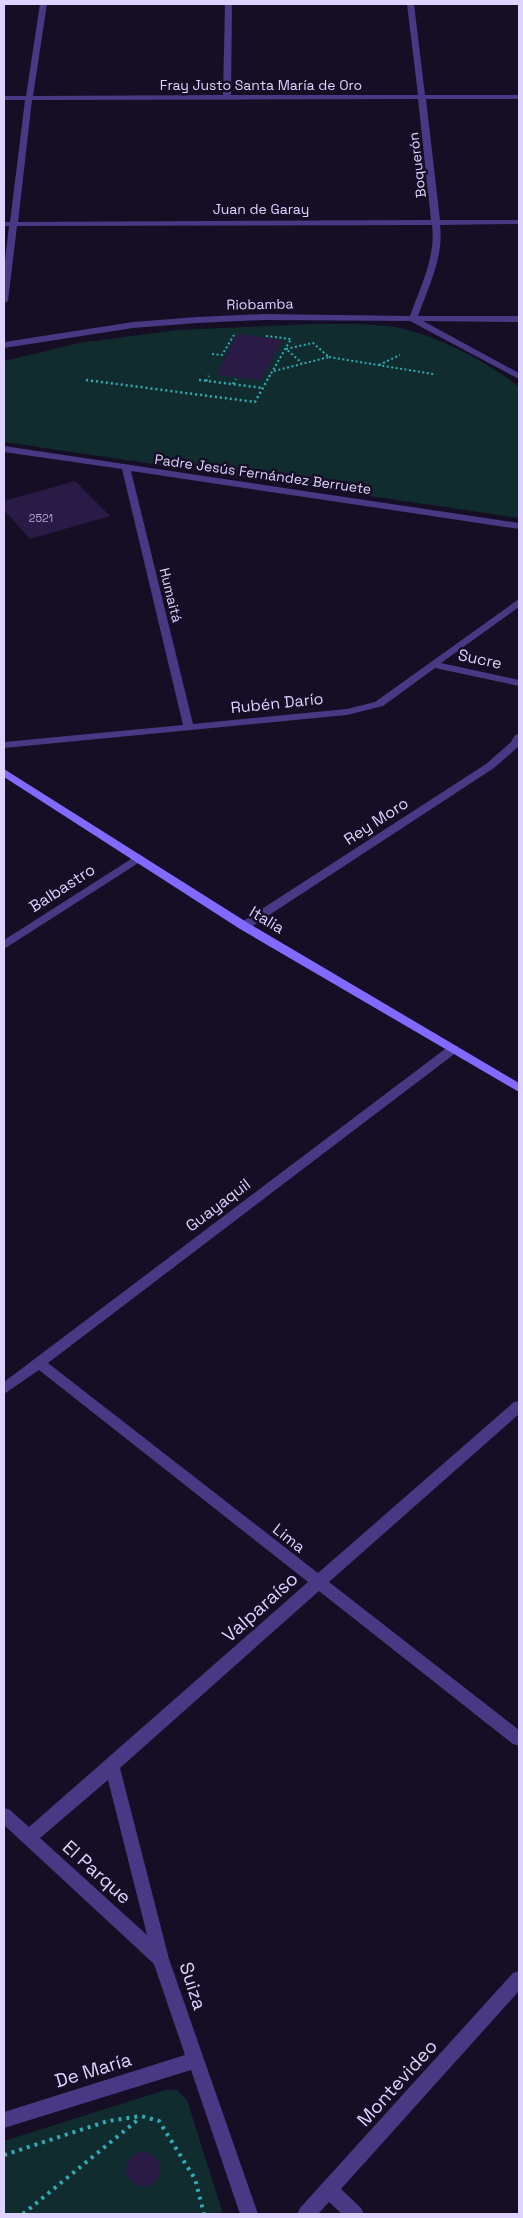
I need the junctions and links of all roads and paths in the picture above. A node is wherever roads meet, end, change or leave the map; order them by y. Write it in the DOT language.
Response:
graph roads {
  1 [pos="43,4"];
  2 [pos="228,4"];
  3 [pos="411,4"];
  4 [pos="227,97"];
  5 [pos="519,97"];
  6 [pos="4,98"];
  7 [pos="29,98"];
  8 [pos="422,98"];
  9 [pos="437,222"];
  10 [pos="519,222"];
  11 [pos="4,224"];
  12 [pos="15,224"];
  13 [pos="4,301"];
  14 [pos="413,319"];
  15 [pos="519,319"];
  16 [pos="236,332"];
  17 [pos="263,336"];
  18 [pos="4,345"];
  19 [pos="286,350"];
  20 [pos="212,354"];
  21 [pos="400,355"];
  22 [pos="329,357"];
  23 [pos="302,363"];
  24 [pos="378,365"];
  25 [pos="273,371"];
  26 [pos="433,374"];
  27 [pos="209,376"];
  28 [pos="519,376"];
  29 [pos="236,379"];
  30 [pos="86,380"];
  31 [pos="200,380"];
  32 [pos="206,381"];
  33 [pos="233,384"];
  34 [pos="263,388"];
  35 [pos="4,449"];
  36 [pos="126,468"];
  37 [pos="519,526"];
  38 [pos="519,602"];
  39 [pos="434,665"];
  40 [pos="519,683"];
  41 [pos="189,728"];
  42 [pos="519,737"];
  43 [pos="4,745"];
  44 [pos="4,772"];
  45 [pos="139,858"];
  46 [pos="244,926"];
  47 [pos="4,945"];
  48 [pos="453,1049"];
  49 [pos="519,1088"];
  50 [pos="39,1363"];
  51 [pos="4,1390"];
  52 [pos="519,1406"];
  53 [pos="317,1582"];
  54 [pos="519,1739"];
  55 [pos="112,1766"];
  56 [pos="4,1816"];
  57 [pos="28,1838"];
  58 [pos="161,1959"];
  59 [pos="519,1979"];
  60 [pos="195,2060"];
  61 [pos="142,2116"];
  62 [pos="4,2120"];
  63 [pos="4,2155"];
  64 [pos="329,2190"];
  65 [pos="23,2214"];
  66 [pos="204,2214"];
  67 [pos="249,2214"];
  68 [pos="306,2214"];
  69 [pos="355,2214"];
  1 -- 7 [label="street"];
  2 -- 4 [label="street"];
  3 -- 8 [label="street, Boquerón"];
  4 -- 7 [label="street, Fray Justo Santa María de Oro"];
  4 -- 8 [label="street, Fray Justo Santa María de Oro"];
  5 -- 8 [label="street, Fray Justo Santa María de Oro"];
  6 -- 7 [label="street, Fray Justo Santa María de Oro"];
  7 -- 12 [label="street"];
  8 -- 9 [label="street, Boquerón"];
  9 -- 10 [label="street, Juan de Garay"];
  9 -- 12 [label="street, Juan de Garay"];
  9 -- 14 [label="street, Boquerón"];
  11 -- 12 [label="street, Juan de Garay"];
  12 -- 13 [label="street"];
  14 -- 15 [label="street, Riobamba"];
  14 -- 18 [label="street, Riobamba"];
  14 -- 28 [label="street"];
  16 -- 20 [label="path"];
  17 -- 19 [label="path"];
  19 -- 22 [label="path"];
  19 -- 23 [label="path"];
  19 -- 25 [label="path"];
  21 -- 24 [label="path"];
  22 -- 23 [label="path"];
  22 -- 24 [label="path"];
  23 -- 25 [label="path"];
  24 -- 26 [label="path"];
  25 -- 34 [label="path"];
  27 -- 32 [label="path"];
  29 -- 33 [label="path"];
  30 -- 34 [label="path"];
  31 -- 32 [label="path"];
  32 -- 33 [label="path"];
  33 -- 34 [label="path"];
  35 -- 36 [label="street, Padre Jesús Fernández Berruete"];
  36 -- 37 [label="street, Padre Jesús Fernández Berruete"];
  36 -- 41 [label="street, Humaitá"];
  38 -- 39 [label="street, Rubén Darío"];
  39 -- 40 [label="street, Sucre"];
  39 -- 41 [label="street, Rubén Darío"];
  41 -- 43 [label="street, Rubén Darío"];
  42 -- 46 [label="street, Rey Moro"];
  44 -- 45 [label="street, Italia"];
  45 -- 46 [label="street, Italia"];
  45 -- 47 [label="street, Balbastro"];
  46 -- 48 [label="street, Italia"];
  48 -- 49 [label="street, Italia"];
  48 -- 50 [label="street, Guayaquil"];
  50 -- 51 [label="street, Guayaquil"];
  50 -- 53 [label="street, Lima"];
  52 -- 53 [label="street, Valparaíso"];
  53 -- 54 [label="street, Lima"];
  53 -- 55 [label="street, Valparaíso"];
  55 -- 57 [label="street, Valparaíso"];
  55 -- 58 [label="street, Suiza"];
  56 -- 57 [label="street, El Parque"];
  57 -- 58 [label="street, El Parque"];
  58 -- 60 [label="street, Suiza"];
  59 -- 64 [label="street, Montevideo"];
  60 -- 62 [label="street, De María"];
  60 -- 67 [label="street, Suiza"];
  61 -- 63 [label="path"];
  61 -- 65 [label="path"];
  61 -- 66 [label="path"];
  64 -- 68 [label="street, Montevideo"];
  64 -- 69 [label="street"];
}
